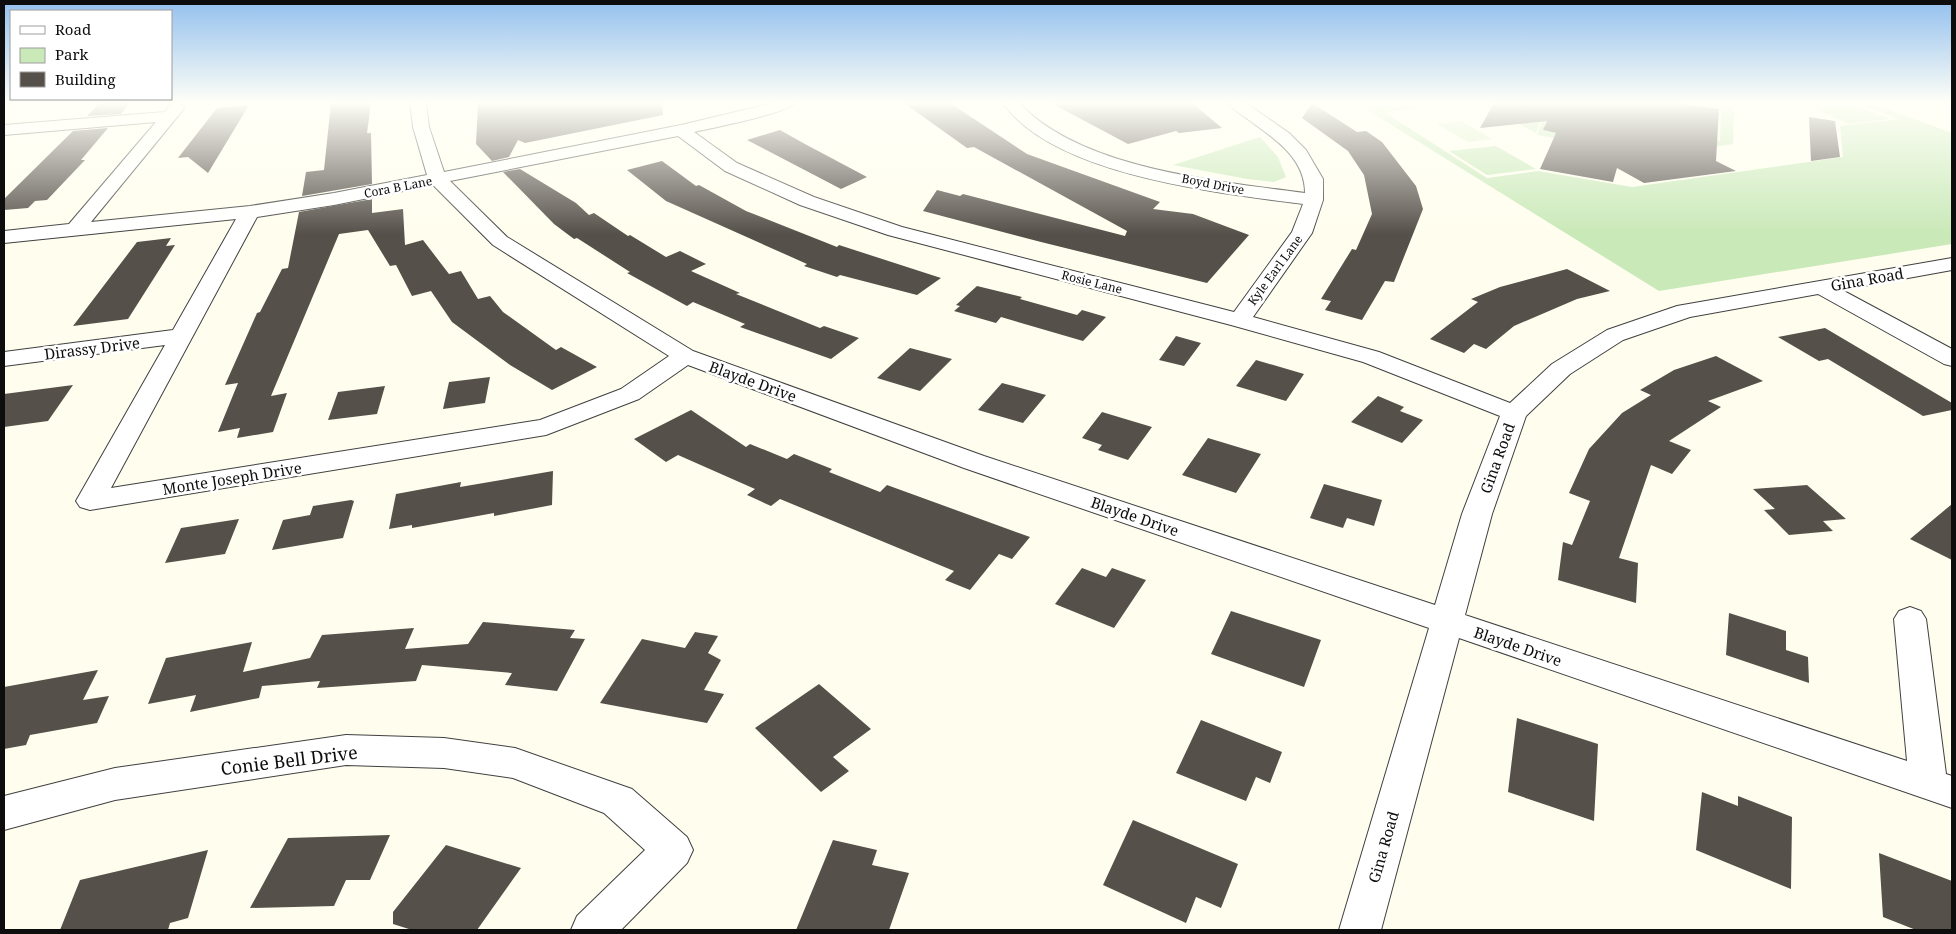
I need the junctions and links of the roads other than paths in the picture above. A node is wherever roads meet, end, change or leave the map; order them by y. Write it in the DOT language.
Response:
graph roads {
  1 [pos="144,147"];
  2 [pos="427,147"];
  3 [pos="598,147"];
  4 [pos="703,147"];
  5 [pos="1074,147"];
  6 [pos="1293,147"];
  7 [pos="437,179"];
  8 [pos="1314,200"];
  9 [pos="250,212"];
  10 [pos="76,228"];
  11 [pos="4,237"];
  12 [pos="1952,264"];
  13 [pos="1821,287"];
  14 [pos="1239,320"];
  15 [pos="181,336"];
  16 [pos="684,356"];
  17 [pos="4,359"];
  18 [pos="1952,359"];
  19 [pos="1514,412"];
  20 [pos="1910,619"];
  21 [pos="1446,622"];
  22 [pos="1940,787"];
  23 [pos="4,813"];
  24 [pos="592,930"];
  25 [pos="1360,930"];
  1 -- 10 [label="street"];
  2 -- 7 [label="street, Blayde Drive"];
  3 -- 7 [label="street, Cora B Lane"];
  4 -- 14 [label="street, Rosie Lane"];
  5 -- 8 [label="street, Boyd Drive"];
  6 -- 8 [label="street, Kyle Earl Lane"];
  7 -- 9 [label="street, Cora B Lane"];
  7 -- 16 [label="street, Blayde Drive"];
  8 -- 14 [label="street, Kyle Earl Lane"];
  9 -- 10 [label="street, Cora B Lane"];
  9 -- 15 [label="street, Monte Joseph Drive"];
  10 -- 11 [label="street, Cora B Lane"];
  12 -- 13 [label="street, Gina Road"];
  13 -- 18 [label="street"];
  13 -- 19 [label="street, Gina Road"];
  14 -- 19 [label="street, Rosie Lane"];
  15 -- 16 [label="street, Monte Joseph Drive"];
  15 -- 17 [label="street, Dirassy Drive"];
  16 -- 21 [label="street, Blayde Drive"];
  19 -- 21 [label="street, Gina Road"];
  20 -- 22 [label="street"];
  21 -- 22 [label="street, Blayde Drive"];
  21 -- 25 [label="street, Gina Road"];
  23 -- 24 [label="street, Conie Bell Drive"];
}
